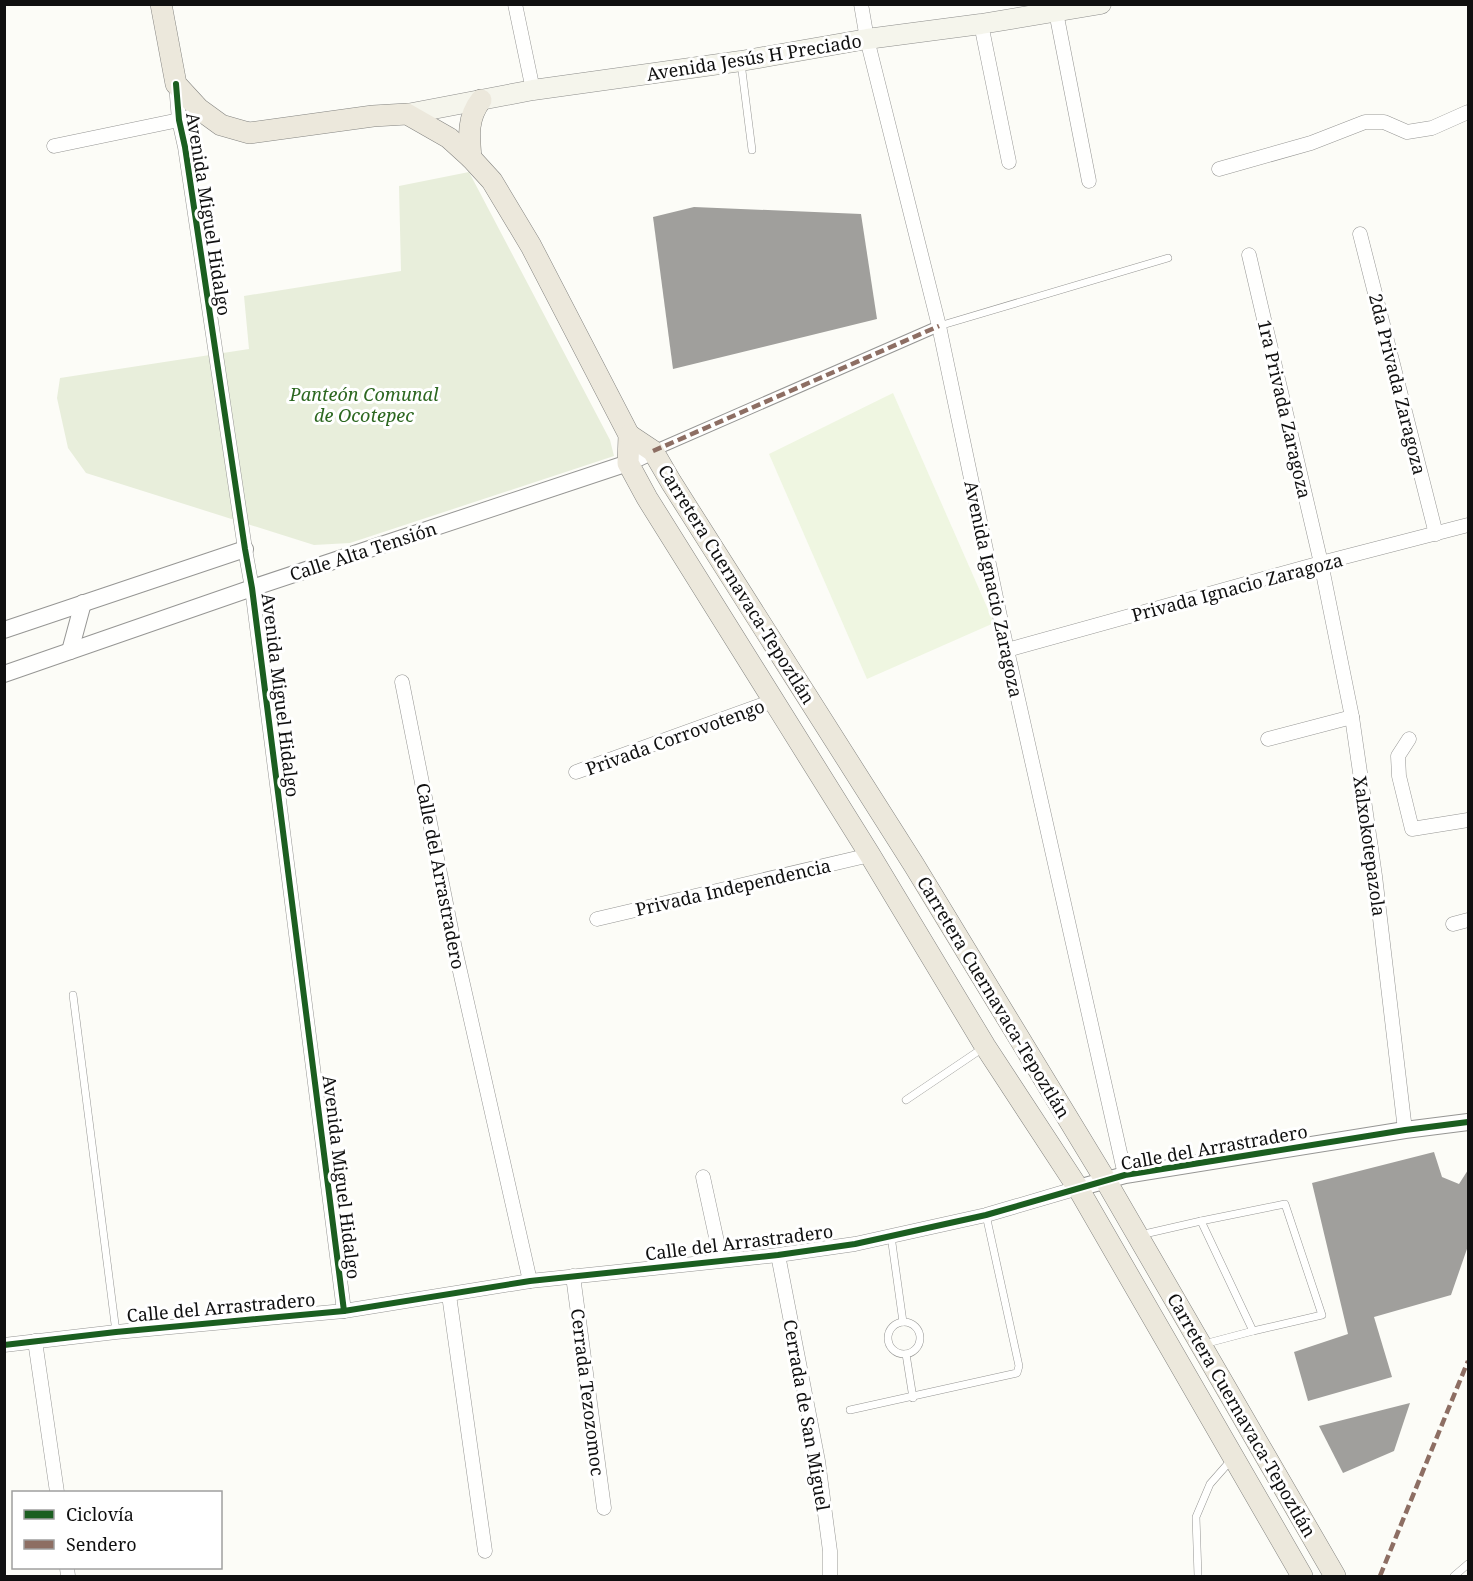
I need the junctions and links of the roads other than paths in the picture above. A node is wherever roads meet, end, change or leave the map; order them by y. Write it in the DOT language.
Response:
graph roads {
  1 [pos="161,4"];
  2 [pos="515,4"];
  3 [pos="861,4"];
  4 [pos="1101,4"];
  5 [pos="1056,12"];
  6 [pos="981,24"];
  7 [pos="867,39"];
  8 [pos="741,62"];
  9 [pos="176,84"];
  10 [pos="534,90"];
  11 [pos="481,100"];
  12 [pos="1468,112"];
  13 [pos="407,114"];
  14 [pos="178,120"];
  15 [pos="54,146"];
  16 [pos="752,150"];
  17 [pos="471,158"];
  18 [pos="1009,162"];
  19 [pos="1219,170"];
  20 [pos="1089,181"];
  21 [pos="1360,234"];
  22 [pos="1249,255"];
  23 [pos="1168,258"];
  24 [pos="939,326"];
  25 [pos="629,435"];
  26 [pos="653,451"];
  27 [pos="628,463"];
  28 [pos="1468,525"];
  29 [pos="1436,534"];
  30 [pos="245,549"];
  31 [pos="1321,563"];
  32 [pos="252,588"];
  33 [pos="83,603"];
  34 [pos="4,630"];
  35 [pos="1007,650"];
  36 [pos="70,651"];
  37 [pos="4,674"];
  38 [pos="402,682"];
  39 [pos="773,701"];
  40 [pos="1352,717"];
  41 [pos="1268,739"];
  42 [pos="1409,739"];
  43 [pos="576,772"];
  44 [pos="1468,820"];
  45 [pos="870,855"];
  46 [pos="597,919"];
  47 [pos="1468,920"];
  48 [pos="1453,924"];
  49 [pos="73,996"];
  50 [pos="985,1046"];
  51 [pos="906,1100"];
  52 [pos="1468,1122"];
  53 [pos="1405,1130"];
  54 [pos="703,1177"];
  55 [pos="1115,1178"];
  56 [pos="1078,1188"];
  57 [pos="986,1215"];
  58 [pos="1202,1221"];
  59 [pos="1138,1235"];
  60 [pos="891,1236"];
  61 [pos="778,1255"];
  62 [pos="721,1260"];
  63 [pos="573,1276"];
  64 [pos="530,1281"];
  65 [pos="449,1295"];
  66 [pos="344,1311"];
  67 [pos="903,1322"];
  68 [pos="1253,1331"];
  69 [pos="116,1332"];
  70 [pos="35,1341"];
  71 [pos="4,1345"];
  72 [pos="1202,1345"];
  73 [pos="906,1354"];
  74 [pos="913,1398"];
  75 [pos="850,1410"];
  76 [pos="1234,1457"];
  77 [pos="57,1491"];
  78 [pos="604,1508"];
  79 [pos="485,1551"];
  80 [pos="1468,1564"];
  81 [pos="830,1576"];
  82 [pos="1198,1576"];
  83 [pos="1302,1576"];
  84 [pos="1335,1576"];
  85 [pos="1455,1576"];
  1 -- 9 [label="main road, Avenida Miguel Hidalgo"];
  2 -- 10 [label="street"];
  3 -- 7 [label="street, Avenida Ignacio Zaragoza"];
  4 -- 5 [label="main road, Avenida Jesús H Preciado"];
  5 -- 6 [label="main road, Avenida Jesús H Preciado"];
  5 -- 20 [label="street"];
  6 -- 7 [label="main road, Avenida Jesús H Preciado"];
  6 -- 18 [label="street"];
  7 -- 8 [label="main road, Avenida Jesús H Preciado"];
  7 -- 24 [label="street, Avenida Ignacio Zaragoza"];
  8 -- 10 [label="main road, Avenida Jesús H Preciado"];
  8 -- 16 [label="lane"];
  9 -- 13 [label="main road"];
  9 -- 14 [label="street, Avenida Miguel Hidalgo"];
  10 -- 11 [label="main road, Avenida Jesús H Preciado"];
  11 -- 13 [label="main road, Avenida Jesús H Preciado"];
  11 -- 17 [label="main road"];
  12 -- 19 [label="street"];
  13 -- 17 [label="main road, Carretera Cuernavaca-Tepoztlán"];
  14 -- 15 [label="street"];
  14 -- 30 [label="street, Avenida Miguel Hidalgo"];
  17 -- 25 [label="main road, Carretera Cuernavaca-Tepoztlán"];
  21 -- 29 [label="street, 2da Privada Zaragoza"];
  22 -- 31 [label="street, 1ra Privada Zaragoza"];
  23 -- 24 [label="lane"];
  24 -- 26 [label="street"];
  24 -- 35 [label="street, Avenida Ignacio Zaragoza"];
  25 -- 26 [label="main road, Carretera Cuernavaca-Tepoztlán"];
  25 -- 27 [label="main road, Carretera Cuernavaca-Tepoztlán"];
  26 -- 27 [label="street, Calle Alta Tensión"];
  26 -- 55 [label="main road, Carretera Cuernavaca-Tepoztlán"];
  27 -- 32 [label="street, Calle Alta Tensión"];
  27 -- 39 [label="main road, Carretera Cuernavaca-Tepoztlán"];
  28 -- 29 [label="street, Privada Ignacio Zaragoza"];
  29 -- 31 [label="street, Privada Ignacio Zaragoza"];
  30 -- 32 [label="street, Avenida Miguel Hidalgo"];
  30 -- 33 [label="street"];
  31 -- 35 [label="street, Privada Ignacio Zaragoza"];
  31 -- 40 [label="street, Xalxokotepazola"];
  32 -- 36 [label="street, Calle Alta Tensión"];
  32 -- 66 [label="street, Avenida Miguel Hidalgo"];
  33 -- 34 [label="street"];
  33 -- 36 [label="street"];
  35 -- 55 [label="street, Avenida Ignacio Zaragoza"];
  36 -- 37 [label="street, Calle Alta Tensión"];
  38 -- 64 [label="street, Calle del Arrastradero"];
  39 -- 43 [label="street, Privada Corrovotengo"];
  39 -- 45 [label="main road, Carretera Cuernavaca-Tepoztlán"];
  40 -- 41 [label="street"];
  40 -- 53 [label="street, Xalxokotepazola"];
  42 -- 44 [label="street"];
  45 -- 46 [label="street, Privada Independencia"];
  45 -- 50 [label="main road, Carretera Cuernavaca-Tepoztlán"];
  47 -- 48 [label="street"];
  49 -- 69 [label="lane"];
  50 -- 51 [label="lane"];
  50 -- 56 [label="main road, Carretera Cuernavaca-Tepoztlán"];
  52 -- 53 [label="street, Calle del Arrastradero"];
  53 -- 55 [label="street, Calle del Arrastradero"];
  54 -- 62 [label="street"];
  55 -- 56 [label="street, Calle del Arrastradero"];
  55 -- 59 [label="main road, Carretera Cuernavaca-Tepoztlán"];
  56 -- 57 [label="street, Calle del Arrastradero"];
  56 -- 76 [label="main road, Carretera Cuernavaca-Tepoztlán"];
  57 -- 60 [label="street, Calle del Arrastradero"];
  57 -- 74 [label="lane"];
  58 -- 59 [label="lane"];
  58 -- 68 [label="lane"];
  58 -- 68 [label="lane"];
  59 -- 72 [label="main road, Carretera Cuernavaca-Tepoztlán"];
  60 -- 61 [label="street, Calle del Arrastradero"];
  60 -- 67 [label="lane"];
  61 -- 62 [label="street, Calle del Arrastradero"];
  61 -- 81 [label="street, Cerrada de San Miguel"];
  62 -- 63 [label="street, Calle del Arrastradero"];
  63 -- 64 [label="street, Calle del Arrastradero"];
  63 -- 78 [label="street, Cerrada Tezozomoc"];
  64 -- 65 [label="street, Calle del Arrastradero"];
  65 -- 66 [label="street, Calle del Arrastradero"];
  65 -- 79 [label="street"];
  66 -- 69 [label="street, Calle del Arrastradero"];
  67 -- 73 [label="lane"];
  67 -- 73 [label="lane"];
  68 -- 72 [label="lane"];
  69 -- 70 [label="street, Calle del Arrastradero"];
  70 -- 71 [label="street, Calle del Arrastradero"];
  70 -- 77 [label="street"];
  72 -- 84 [label="main road, Carretera Cuernavaca-Tepoztlán"];
  73 -- 74 [label="lane"];
  74 -- 75 [label="lane"];
  76 -- 82 [label="lane"];
  76 -- 83 [label="main road, Carretera Cuernavaca-Tepoztlán"];
  80 -- 85 [label="lane"];
}
